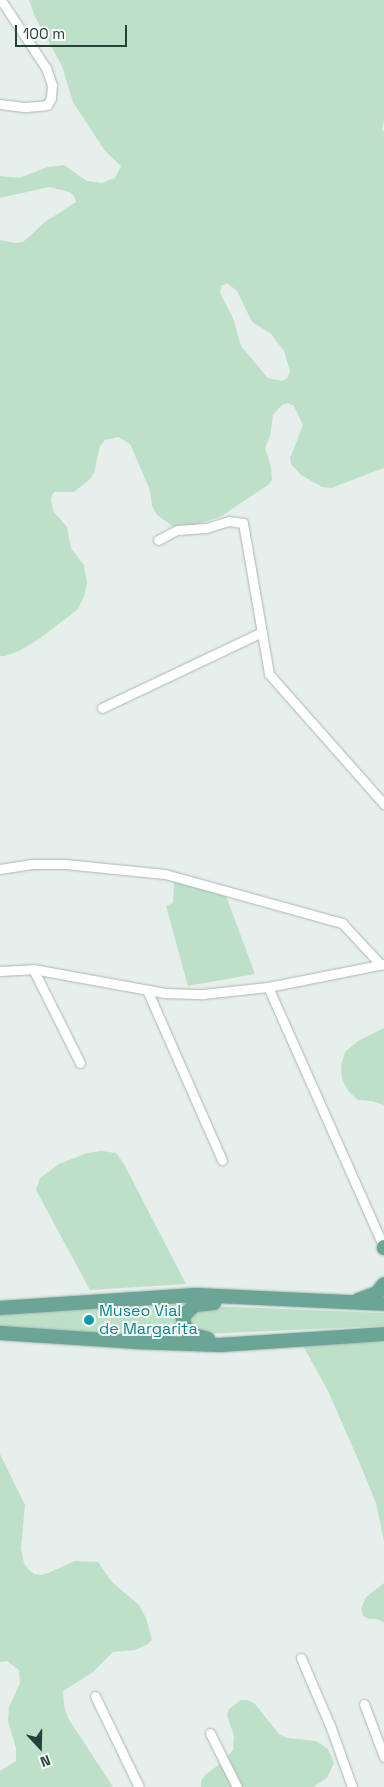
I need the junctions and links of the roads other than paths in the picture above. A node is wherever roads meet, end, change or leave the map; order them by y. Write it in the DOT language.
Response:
graph roads {
  1 [pos="1,0"];
  2 [pos="0,104"];
  3 [pos="158,540"];
  4 [pos="262,632"];
  5 [pos="102,708"];
  6 [pos="384,804"];
  7 [pos="0,869"];
  8 [pos="382,964"];
  9 [pos="33,969"];
  10 [pos="0,972"];
  11 [pos="268,987"];
  12 [pos="147,990"];
  13 [pos="80,1063"];
  14 [pos="222,1160"];
  15 [pos="384,1247"];
  16 [pos="384,1284"];
  17 [pos="324,1301"];
  18 [pos="352,1302"];
  19 [pos="384,1304"];
  20 [pos="0,1308"];
  21 [pos="0,1333"];
  22 [pos="384,1334"];
  23 [pos="287,1340"];
  24 [pos="301,1658"];
  25 [pos="95,1696"];
  26 [pos="364,1704"];
  27 [pos="210,1733"];
  28 [pos="384,1757"];
  29 [pos="139,1787"];
  30 [pos="237,1787"];
  31 [pos="352,1787"];
  1 -- 2 [label="street"];
  3 -- 4 [label="street"];
  4 -- 5 [label="street"];
  4 -- 6 [label="street"];
  7 -- 8 [label="street"];
  8 -- 11 [label="street"];
  9 -- 10 [label="street"];
  9 -- 12 [label="street"];
  9 -- 13 [label="street"];
  11 -- 12 [label="street"];
  11 -- 15 [label="street"];
  12 -- 14 [label="street"];
  16 -- 18 [label="main road"];
  17 -- 18 [label="main road"];
  17 -- 20 [label="main road"];
  17 -- 23 [label="main road"];
  18 -- 19 [label="main road"];
  21 -- 23 [label="main road"];
  22 -- 23 [label="main road"];
  24 -- 31 [label="street"];
  25 -- 29 [label="street"];
  26 -- 28 [label="street"];
  27 -- 30 [label="street"];
}
